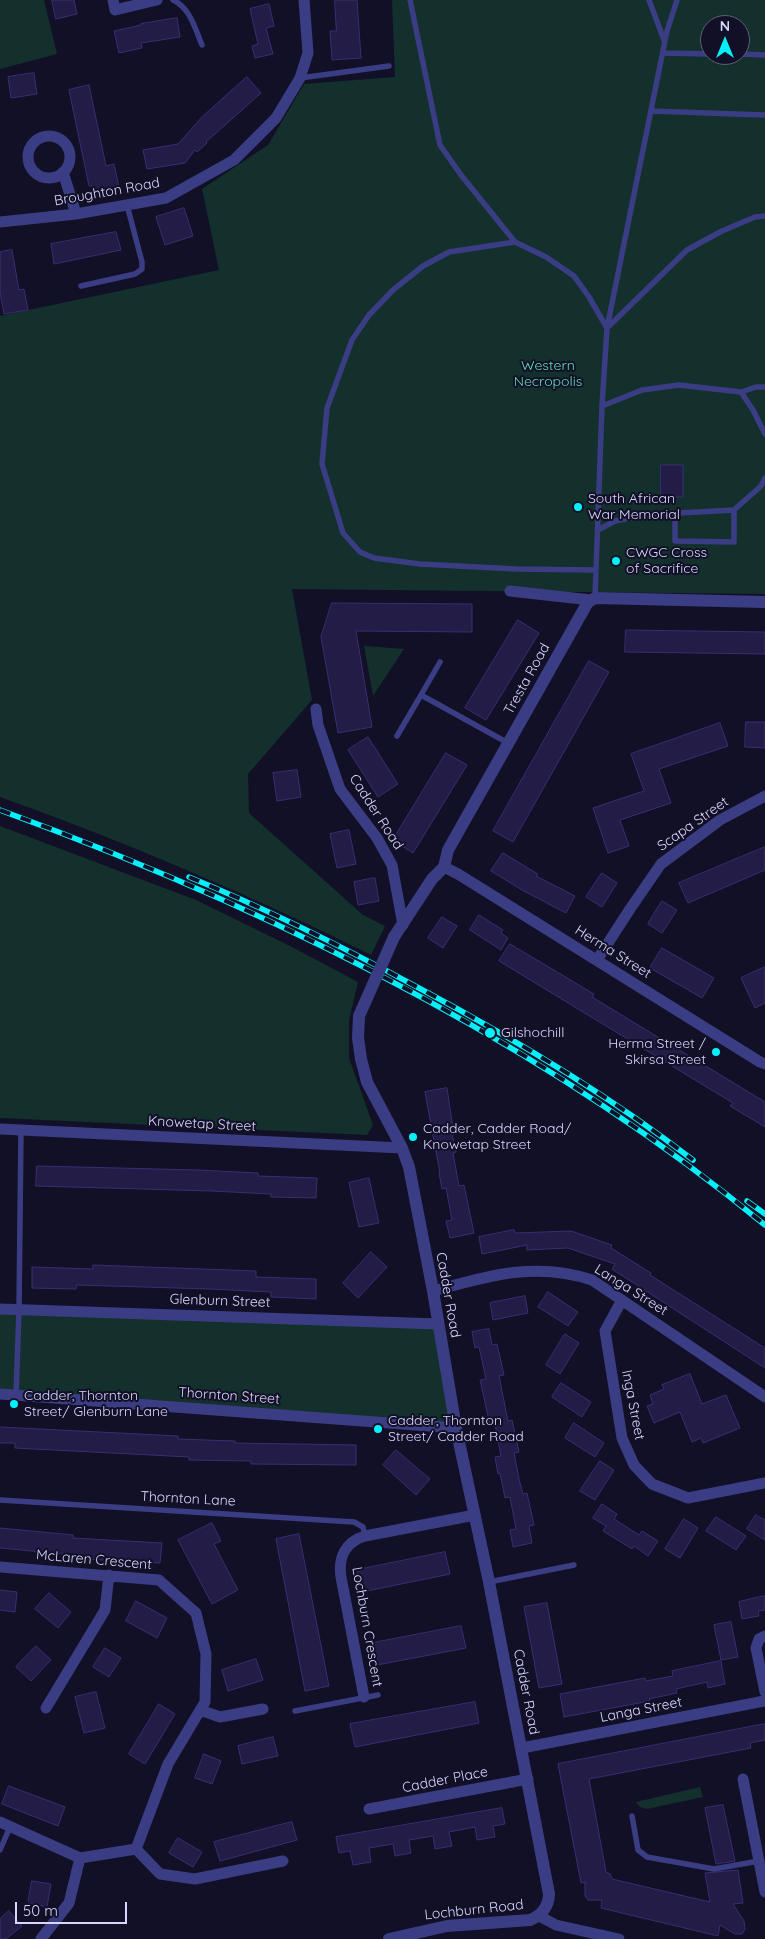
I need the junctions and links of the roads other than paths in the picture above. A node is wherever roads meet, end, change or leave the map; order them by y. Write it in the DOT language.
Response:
graph roads {
  1 [pos="113,0"];
  2 [pos="157,0"];
  3 [pos="172,0"];
  4 [pos="304,0"];
  5 [pos="410,0"];
  6 [pos="649,0"];
  7 [pos="677,0"];
  8 [pos="664,43"];
  9 [pos="202,45"];
  10 [pos="663,52"];
  11 [pos="700,54"];
  12 [pos="750,54"];
  13 [pos="765,55"];
  14 [pos="389,66"];
  15 [pos="300,78"];
  16 [pos="651,111"];
  17 [pos="765,115"];
  18 [pos="63,172"];
  19 [pos="128,205"];
  20 [pos="76,214"];
  21 [pos="765,216"];
  22 [pos="0,222"];
  23 [pos="514,242"];
  24 [pos="81,286"];
  25 [pos="607,328"];
  26 [pos="765,387"];
  27 [pos="741,392"];
  28 [pos="602,406"];
  29 [pos="765,434"];
  30 [pos="765,478"];
  31 [pos="734,510"];
  32 [pos="675,514"];
  33 [pos="598,530"];
  34 [pos="595,570"];
  35 [pos="510,591"];
  36 [pos="593,599"];
  37 [pos="765,602"];
  38 [pos="440,662"];
  39 [pos="421,695"];
  40 [pos="316,709"];
  41 [pos="397,736"];
  42 [pos="508,743"];
  43 [pos="765,796"];
  44 [pos="444,867"];
  45 [pos="403,925"];
  46 [pos="597,960"];
  47 [pos="765,1064"];
  48 [pos="0,1129"];
  49 [pos="21,1130"];
  50 [pos="402,1148"];
  51 [pos="433,1291"];
  52 [pos="622,1300"];
  53 [pos="0,1309"];
  54 [pos="19,1310"];
  55 [pos="438,1324"];
  56 [pos="0,1394"];
  57 [pos="16,1396"];
  58 [pos="765,1397"];
  59 [pos="456,1428"];
  60 [pos="765,1484"];
  61 [pos="0,1500"];
  62 [pos="475,1515"];
  63 [pos="365,1536"];
  64 [pos="574,1565"];
  65 [pos="0,1568"];
  66 [pos="109,1575"];
  67 [pos="489,1582"];
  68 [pos="765,1636"];
  69 [pos="765,1692"];
  70 [pos="378,1694"];
  71 [pos="364,1697"];
  72 [pos="765,1701"];
  73 [pos="46,1708"];
  74 [pos="264,1709"];
  75 [pos="200,1710"];
  76 [pos="295,1711"];
  77 [pos="522,1748"];
  78 [pos="528,1779"];
  79 [pos="743,1779"];
  80 [pos="369,1809"];
  81 [pos="632,1816"];
  82 [pos="5,1825"];
  83 [pos="136,1849"];
  84 [pos="0,1850"];
  85 [pos="80,1858"];
  86 [pos="283,1861"];
  87 [pos="759,1861"];
  88 [pos="765,1888"];
  89 [pos="539,1916"];
  90 [pos="41,1939"];
  91 [pos="389,1939"];
  92 [pos="619,1939"];
  1 -- 2 [label="street"];
  3 -- 9 [label="lane"];
  4 -- 15 [label="street, Broughton Road"];
  5 -- 23 [label="lane"];
  6 -- 8 [label="lane"];
  7 -- 8 [label="lane"];
  8 -- 10 [label="lane"];
  10 -- 11 [label="lane"];
  10 -- 16 [label="lane"];
  12 -- 13 [label="lane"];
  14 -- 15 [label="lane"];
  15 -- 19 [label="street, Broughton Road"];
  16 -- 17 [label="lane"];
  16 -- 25 [label="lane"];
  18 -- 20 [label="street"];
  19 -- 20 [label="street, Broughton Road"];
  19 -- 24 [label="lane"];
  20 -- 22 [label="street, Broughton Road"];
  21 -- 25 [label="lane"];
  23 -- 25 [label="lane"];
  23 -- 34 [label="lane"];
  25 -- 28 [label="lane"];
  26 -- 27 [label="lane"];
  27 -- 28 [label="lane"];
  27 -- 29 [label="lane"];
  28 -- 33 [label="lane"];
  30 -- 31 [label="lane"];
  31 -- 32 [label="lane"];
  31 -- 32 [label="lane"];
  32 -- 33 [label="lane"];
  33 -- 34 [label="lane"];
  34 -- 36 [label="lane"];
  35 -- 36 [label="street"];
  36 -- 37 [label="street"];
  36 -- 42 [label="street, Tresta Road"];
  38 -- 39 [label="lane"];
  39 -- 41 [label="lane"];
  39 -- 42 [label="lane"];
  40 -- 45 [label="street, Cadder Road"];
  42 -- 44 [label="street, Tresta Road"];
  43 -- 46 [label="street, Scapa Street"];
  44 -- 45 [label="street, Tresta Road"];
  44 -- 46 [label="street, Herma Street"];
  45 -- 50 [label="street, Cadder Road, bridge"];
  46 -- 47 [label="street, Herma Street"];
  48 -- 49 [label="street, Knowetap Street"];
  49 -- 50 [label="street, Knowetap Street"];
  49 -- 54 [label="lane"];
  50 -- 51 [label="street, Cadder Road"];
  51 -- 52 [label="street, Langa Street"];
  51 -- 55 [label="street, Cadder Road"];
  52 -- 58 [label="street, Langa Street"];
  52 -- 60 [label="street, Inga Street"];
  53 -- 54 [label="street, Glenburn Street"];
  54 -- 55 [label="street, Glenburn Street"];
  54 -- 57 [label="lane"];
  55 -- 59 [label="street, Cadder Road"];
  56 -- 57 [label="street, Thornton Street"];
  57 -- 59 [label="street, Thornton Street"];
  59 -- 62 [label="street, Cadder Road"];
  61 -- 63 [label="lane, Thornton Lane"];
  62 -- 63 [label="street, Lochburn Crescent"];
  62 -- 67 [label="street, Cadder Road"];
  63 -- 71 [label="street, Lochburn Crescent"];
  64 -- 67 [label="lane"];
  65 -- 66 [label="street, McLaren Crescent"];
  66 -- 73 [label="street"];
  66 -- 75 [label="street, McLaren Crescent"];
  67 -- 77 [label="street, Cadder Road"];
  68 -- 69 [label="street"];
  70 -- 71 [label="lane"];
  71 -- 76 [label="lane"];
  72 -- 77 [label="street, Langa Street"];
  74 -- 75 [label="street"];
  75 -- 83 [label="street, McLaren Crescent"];
  77 -- 78 [label="street, Cadder Road"];
  78 -- 80 [label="street, Cadder Place"];
  78 -- 89 [label="street, Cadder Road"];
  79 -- 87 [label="street"];
  81 -- 87 [label="lane"];
  82 -- 84 [label="lane"];
  82 -- 85 [label="street"];
  83 -- 85 [label="street"];
  83 -- 86 [label="street"];
  85 -- 90 [label="street"];
  87 -- 88 [label="street"];
  89 -- 91 [label="street, Lochburn Road"];
  89 -- 92 [label="street, Lochburn Road"];
}
